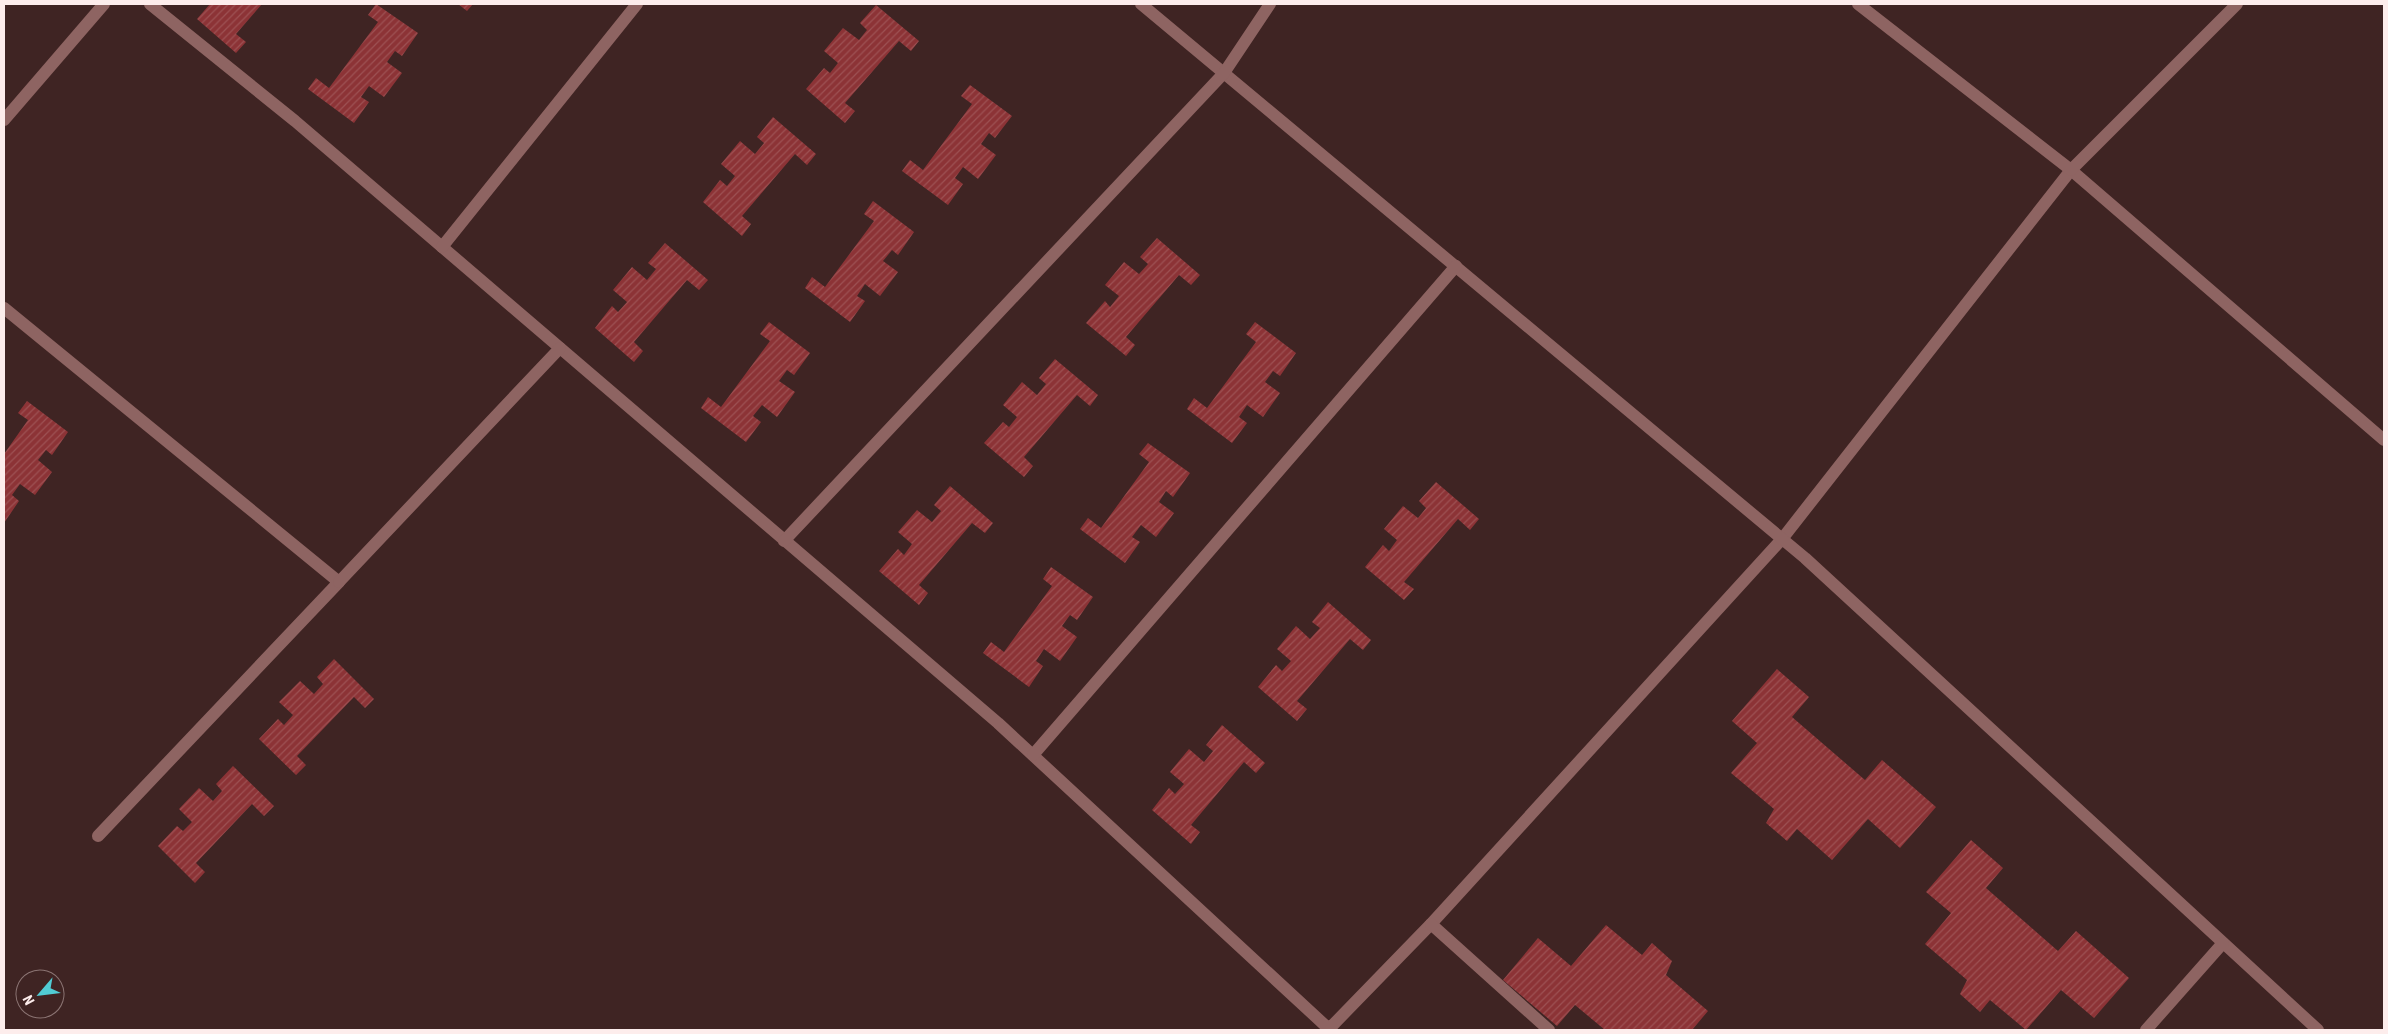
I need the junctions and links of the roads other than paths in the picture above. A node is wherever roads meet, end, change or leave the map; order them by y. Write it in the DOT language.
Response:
graph roads {
  1 [pos="104,4"];
  2 [pos="150,4"];
  3 [pos="637,4"];
  4 [pos="1141,4"];
  5 [pos="1270,4"];
  6 [pos="1858,4"];
  7 [pos="2237,4"];
  8 [pos="1224,73"];
  9 [pos="4,120"];
  10 [pos="2071,170"];
  11 [pos="442,247"];
  12 [pos="1456,266"];
  13 [pos="4,308"];
  14 [pos="560,348"];
  15 [pos="2384,440"];
  16 [pos="1782,539"];
  17 [pos="784,540"];
  18 [pos="339,582"];
  19 [pos="1033,755"];
  20 [pos="98,836"];
  21 [pos="1431,924"];
  22 [pos="2223,943"];
  23 [pos="1549,1030"];
  24 [pos="2146,1030"];
  25 [pos="2318,1030"];
  1 -- 9 [label="street"];
  2 -- 11 [label="street"];
  3 -- 11 [label="street"];
  4 -- 8 [label="street"];
  5 -- 8 [label="street"];
  6 -- 10 [label="street"];
  7 -- 10 [label="street"];
  8 -- 12 [label="street"];
  8 -- 17 [label="street"];
  10 -- 15 [label="street"];
  10 -- 16 [label="street"];
  11 -- 14 [label="street"];
  12 -- 16 [label="street"];
  12 -- 19 [label="street"];
  13 -- 18 [label="street"];
  14 -- 17 [label="street"];
  14 -- 18 [label="street"];
  16 -- 21 [label="street"];
  16 -- 22 [label="street"];
  17 -- 19 [label="street"];
  18 -- 20 [label="street"];
  19 -- 21 [label="street"];
  21 -- 23 [label="street"];
  22 -- 24 [label="street"];
  22 -- 25 [label="street"];
}
